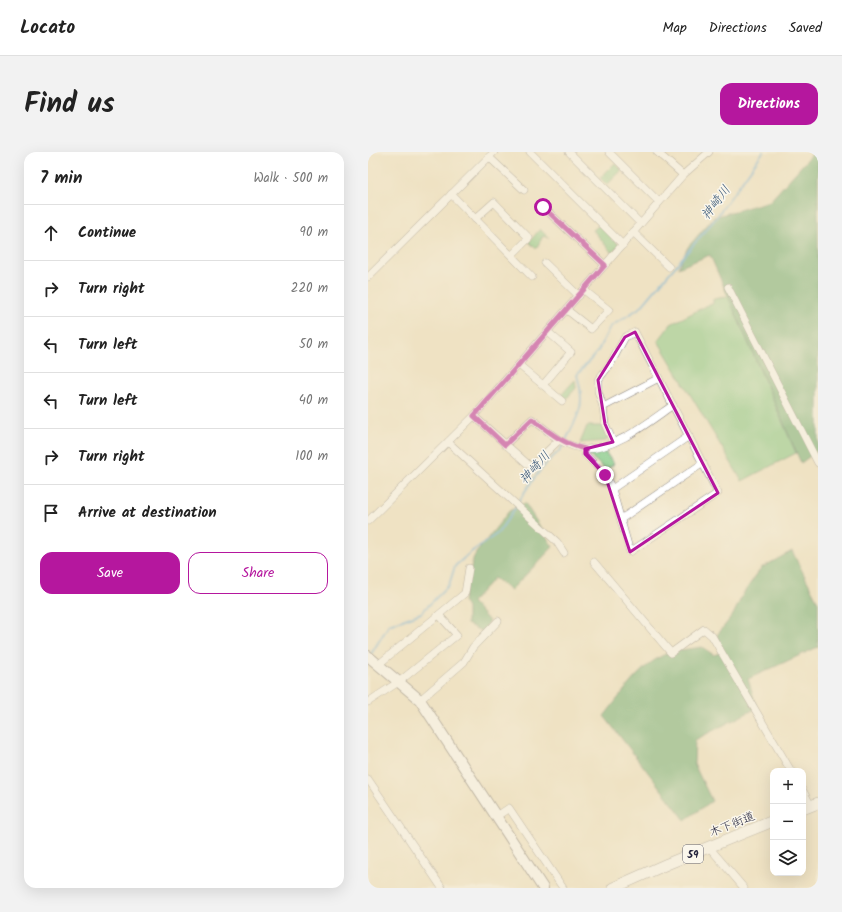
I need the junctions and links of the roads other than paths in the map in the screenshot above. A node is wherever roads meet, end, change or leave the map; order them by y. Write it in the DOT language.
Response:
graph roads {
  1 [pos="530,152"];
  2 [pos="569,152"];
  3 [pos="609,152"];
  4 [pos="657,152"];
  5 [pos="709,152"];
  6 [pos="491,154"];
  7 [pos="683,175"];
  8 [pos="524,190"];
  9 [pos="451,194"];
  10 [pos="659,202"];
  11 [pos="543,207"];
  12 [pos="475,219"];
  13 [pos="640,224"];
  14 [pos="633,232"];
  15 [pos="623,245"];
  16 [pos="512,255"];
  17 [pos="545,263"];
  18 [pos="605,265"];
  19 [pos="669,267"];
  20 [pos="532,276"];
  21 [pos="368,277"];
  22 [pos="728,287"];
  23 [pos="584,290"];
  24 [pos="579,296"];
  25 [pos="567,310"];
  26 [pos="548,332"];
  27 [pos="519,365"];
  28 [pos="659,378"];
  29 [pos="543,386"];
  30 [pos="562,401"];
  31 [pos="673,405"];
  32 [pos="603,407"];
  33 [pos="474,416"];
  34 [pos="689,436"];
  35 [pos="559,440"];
  36 [pos="448,442"];
  37 [pos="613,442"];
  38 [pos="505,445"];
  39 [pos="585,449"];
  40 [pos="703,463"];
  41 [pos="818,463"];
  42 [pos="612,489"];
  43 [pos="621,519"];
  44 [pos="368,521"];
  45 [pos="564,553"];
  46 [pos="594,562"];
  47 [pos="469,568"];
  48 [pos="439,614"];
  49 [pos="498,621"];
  50 [pos="368,656"];
  51 [pos="379,664"];
  52 [pos="400,681"];
  53 [pos="420,700"];
  54 [pos="368,702"];
  55 [pos="789,768"];
  56 [pos="368,779"];
  57 [pos="806,797"];
  58 [pos="811,806"];
  59 [pos="497,816"];
  60 [pos="770,823"];
  61 [pos="710,847"];
  62 [pos="442,888"];
  63 [pos="543,888"];
  64 [pos="563,888"];
  65 [pos="613,888"];
  66 [pos="744,888"];
  1 -- 15 [label="street"];
  2 -- 13 [label="street"];
  3 -- 10 [label="street"];
  4 -- 7 [label="street"];
  5 -- 7 [label="street"];
  6 -- 8 [label="street"];
  6 -- 9 [label="street"];
  7 -- 10 [label="street"];
  9 -- 12 [label="street"];
  9 -- 21 [label="street"];
  10 -- 13 [label="street"];
  11 -- 18 [label="street"];
  12 -- 16 [label="street"];
  12 -- 16 [label="street"];
  13 -- 14 [label="street"];
  14 -- 15 [label="street"];
  14 -- 19 [label="street"];
  15 -- 18 [label="street"];
  16 -- 20 [label="street"];
  17 -- 24 [label="street"];
  18 -- 23 [label="street"];
  22 -- 41 [label="street"];
  23 -- 24 [label="street"];
  23 -- 25 [label="street"];
  24 -- 25 [label="street"];
  25 -- 26 [label="street"];
  26 -- 27 [label="street"];
  26 -- 29 [label="street"];
  27 -- 29 [label="street"];
  27 -- 33 [label="street"];
  28 -- 31 [label="street"];
  28 -- 32 [label="street"];
  28 -- 32 [label="street"];
  29 -- 30 [label="street"];
  31 -- 34 [label="street"];
  31 -- 37 [label="street"];
  32 -- 37 [label="street"];
  33 -- 36 [label="street"];
  33 -- 38 [label="street"];
  34 -- 40 [label="street"];
  34 -- 42 [label="street"];
  35 -- 38 [label="street"];
  35 -- 38 [label="street"];
  35 -- 39 [label="street"];
  36 -- 44 [label="street"];
  36 -- 45 [label="street"];
  37 -- 39 [label="street"];
  39 -- 42 [label="street"];
  40 -- 43 [label="street"];
  40 -- 43 [label="street"];
  42 -- 43 [label="street"];
  46 -- 55 [label="street"];
  47 -- 48 [label="street"];
  48 -- 51 [label="street"];
  48 -- 52 [label="street"];
  49 -- 53 [label="street"];
  50 -- 51 [label="street"];
  51 -- 52 [label="street"];
  52 -- 53 [label="street"];
  52 -- 54 [label="street"];
  53 -- 59 [label="street"];
  56 -- 62 [label="street"];
  57 -- 58 [label="street"];
  59 -- 63 [label="street"];
  59 -- 64 [label="street"];
  60 -- 61 [label="main road, 木下街道 / 59"];
  61 -- 65 [label="main road, 木下街道 / 59"];
  61 -- 66 [label="street"];
}
